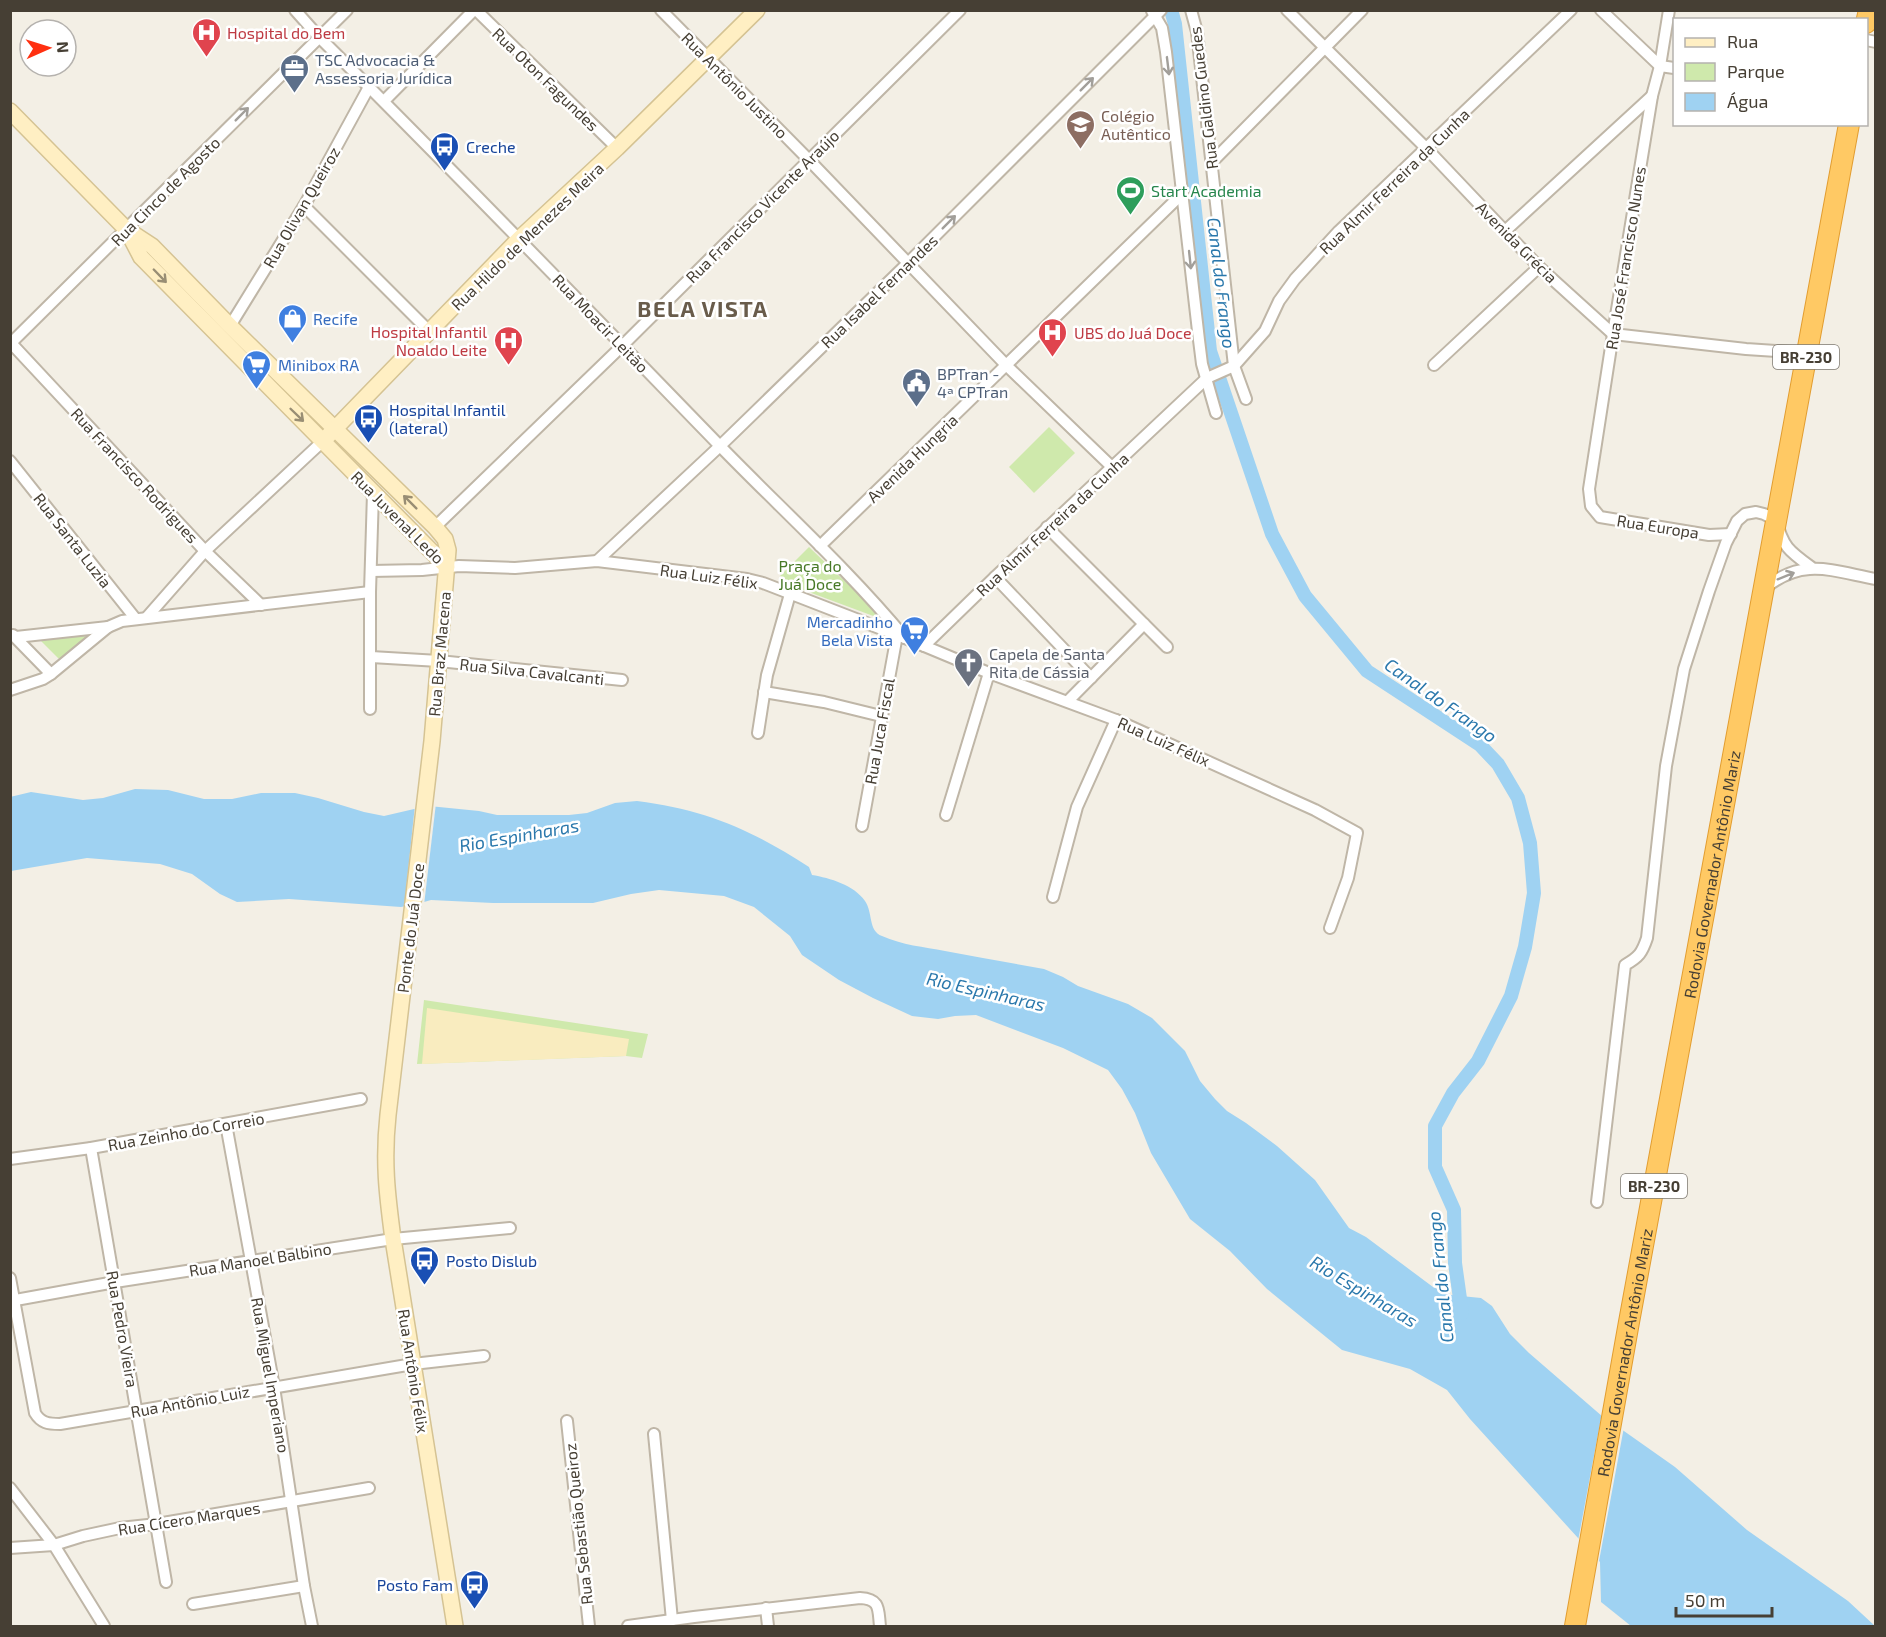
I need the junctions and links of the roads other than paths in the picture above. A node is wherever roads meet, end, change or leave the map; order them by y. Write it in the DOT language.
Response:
graph roads {
  1 [pos="295,10"];
  2 [pos="347,10"];
  3 [pos="475,10"];
  4 [pos="662,10"];
  5 [pos="757,10"];
  6 [pos="960,10"];
  7 [pos="1191,10"];
  8 [pos="1287,10"];
  9 [pos="1362,10"];
  10 [pos="1571,10"];
  11 [pos="1601,10"];
  12 [pos="1669,10"];
  13 [pos="1156,12"];
  14 [pos="319,37"];
  15 [pos="1324,47"];
  16 [pos="709,57"];
  17 [pos="1660,66"];
  18 [pos="1673,68"];
  19 [pos="369,87"];
  20 [pos="1652,96"];
  21 [pos="384,101"];
  22 [pos="10,111"];
  23 [pos="1849,126"];
  24 [pos="617,148"];
  25 [pos="1427,149"];
  26 [pos="809,160"];
  27 [pos="1211,163"];
  28 [pos="1183,193"];
  29 [pos="304,206"];
  30 [pos="126,229"];
  31 [pos="1505,231"];
  32 [pos="519,239"];
  33 [pos="908,263"];
  34 [pos="1539,267"];
  35 [pos="230,326"];
  36 [pos="430,332"];
  37 [pos="1613,334"];
  38 [pos="11,344"];
  39 [pos="623,345"];
  40 [pos="1806,353"];
  41 [pos="1434,365"];
  42 [pos="1007,366"];
  43 [pos="1232,367"];
  44 [pos="1210,377"];
  45 [pos="1246,399"];
  46 [pos="1216,413"];
  47 [pos="336,429"];
  48 [pos="323,441"];
  49 [pos="720,446"];
  50 [pos="10,461"];
  51 [pos="1112,466"];
  52 [pos="373,493"];
  53 [pos="1591,506"];
  54 [pos="1776,520"];
  55 [pos="435,527"];
  56 [pos="1047,527"];
  57 [pos="1731,534"];
  58 [pos="820,546"];
  59 [pos="206,551"];
  60 [pos="597,561"];
  61 [pos="447,567"];
  62 [pos="1811,567"];
  63 [pos="371,571"];
  64 [pos="995,577"];
  65 [pos="1875,579"];
  66 [pos="1764,589"];
  67 [pos="370,592"];
  68 [pos="790,594"];
  69 [pos="261,605"];
  70 [pos="141,618"];
  71 [pos="1144,624"];
  72 [pos="108,627"];
  73 [pos="13,635"];
  74 [pos="901,637"];
  75 [pos="924,646"];
  76 [pos="1167,647"];
  77 [pos="371,657"];
  78 [pos="439,661"];
  79 [pos="989,673"];
  80 [pos="51,674"];
  81 [pos="1091,678"];
  82 [pos="622,680"];
  83 [pos="10,690"];
  84 [pos="764,692"];
  85 [pos="1068,701"];
  86 [pos="370,709"];
  87 [pos="881,716"];
  88 [pos="1116,720"];
  89 [pos="758,734"];
  90 [pos="432,741"];
  91 [pos="946,815"];
  92 [pos="862,826"];
  93 [pos="1053,897"];
  94 [pos="1330,928"];
  95 [pos="361,1099"];
  96 [pos="388,1115"];
  97 [pos="226,1124"];
  98 [pos="91,1148"];
  99 [pos="10,1159"];
  100 [pos="1597,1202"];
  101 [pos="510,1228"];
  102 [pos="393,1239"];
  103 [pos="252,1260"];
  104 [pos="10,1278"];
  105 [pos="116,1282"];
  106 [pos="13,1300"];
  107 [pos="484,1356"];
  108 [pos="413,1364"];
  109 [pos="274,1387"];
  110 [pos="137,1410"];
  111 [pos="567,1421"];
  112 [pos="654,1434"];
  113 [pos="10,1488"];
  114 [pos="369,1488"];
  115 [pos="292,1501"];
  116 [pos="157,1524"];
  117 [pos="54,1545"];
  118 [pos="10,1548"];
  119 [pos="166,1582"];
  120 [pos="304,1586"];
  121 [pos="193,1604"];
  122 [pos="766,1608"];
  123 [pos="672,1620"];
  124 [pos="694,1622"];
  125 [pos="104,1626"];
  126 [pos="312,1626"];
  127 [pos="455,1626"];
  128 [pos="589,1626"];
  129 [pos="628,1626"];
  130 [pos="768,1626"];
  131 [pos="880,1626"];
  132 [pos="1575,1626"];
  1 -- 14 [label="street, Rua Moacir Leitão"];
  2 -- 14 [label="street, Rua Cinco de Agosto"];
  3 -- 21 [label="street"];
  3 -- 24 [label="street, Rua Oton Fagundes"];
  4 -- 16 [label="street, Rua Antônio Justino"];
  5 -- 16 [label="main road, Rua Hildo de Menezes Meira"];
  6 -- 26 [label="street, Rua Francisco Vicente Araújo"];
  7 -- 27 [label="street, Rua Galdino Guedes"];
  8 -- 15 [label="street, Avenida Grécia"];
  9 -- 15 [label="street"];
  10 -- 25 [label="street, Rua Almir Ferreira da Cunha"];
  11 -- 17 [label="street"];
  12 -- 17 [label="street, Rua José Francisco Nunes"];
  13 -- 28 [label="street, Rua Galdino Guedes, one-way"];
  33 -- 13 [label="street, Rua Isabel Fernandes, one-way"];
  14 -- 19 [label="street, Rua Moacir Leitão"];
  30 -- 14 [label="street, Rua Cinco de Agosto, one-way"];
  15 -- 25 [label="street, Avenida Grécia"];
  15 -- 27 [label="street"];
  16 -- 24 [label="main road, Rua Hildo de Menezes Meira"];
  16 -- 26 [label="street, Rua Antônio Justino"];
  17 -- 18 [label="street"];
  17 -- 20 [label="street, Rua José Francisco Nunes"];
  19 -- 21 [label="street, Rua Moacir Leitão"];
  19 -- 29 [label="street, Rua Olivan Queiroz"];
  20 -- 31 [label="street"];
  20 -- 37 [label="street, Rua José Francisco Nunes"];
  21 -- 32 [label="street, Rua Moacir Leitão"];
  22 -- 30 [label="main road, Rua Juvenal Ledo"];
  23 -- 40 [label="highway, Rodovia Governador Antônio Mariz / BR-230"];
  24 -- 32 [label="main road, Rua Hildo de Menezes Meira"];
  25 -- 31 [label="street, Avenida Grécia"];
  25 -- 43 [label="street, Rua Almir Ferreira da Cunha"];
  26 -- 33 [label="street, Rua Antônio Justino"];
  26 -- 39 [label="street, Rua Francisco Vicente Araújo"];
  27 -- 43 [label="street, Rua Galdino Guedes"];
  28 -- 42 [label="street, Avenida Hungria"];
  28 -- 44 [label="street, Rua Galdino Guedes, one-way"];
  29 -- 35 [label="street, Rua Olivan Queiroz"];
  29 -- 36 [label="street"];
  30 -- 35 [label="main road, Rua Juvenal Ledo"];
  30 -- 38 [label="street, Rua Cinco de Agosto"];
  30 -- 48 [label="main road, Rua Juvenal Ledo, one-way"];
  31 -- 34 [label="street, Avenida Grécia"];
  32 -- 36 [label="main road, Rua Hildo de Menezes Meira"];
  32 -- 39 [label="street, Rua Moacir Leitão"];
  33 -- 42 [label="street, Rua Antônio Justino"];
  33 -- 49 [label="street, Rua Isabel Fernandes"];
  34 -- 37 [label="street, Avenida Grécia"];
  34 -- 41 [label="street"];
  35 -- 47 [label="main road, Rua Juvenal Ledo"];
  36 -- 47 [label="main road, Rua Hildo de Menezes Meira"];
  37 -- 40 [label="street"];
  37 -- 53 [label="street, Rua José Francisco Nunes"];
  38 -- 59 [label="street, Rua Francisco Rodrigues"];
  39 -- 49 [label="street, Rua Moacir Leitão"];
  39 -- 55 [label="street, Rua Francisco Vicente Araújo"];
  40 -- 54 [label="highway, Rodovia Governador Antônio Mariz / BR-230"];
  42 -- 51 [label="street, Rua Antônio Justino"];
  42 -- 58 [label="street, Avenida Hungria"];
  43 -- 44 [label="street, Rua Almir Ferreira da Cunha"];
  43 -- 45 [label="street, Rua Galdino Guedes"];
  44 -- 46 [label="street, Rua Galdino Guedes"];
  44 -- 51 [label="street, Rua Almir Ferreira da Cunha"];
  47 -- 48 [label="main road, Rua Hildo de Menezes Meira"];
  55 -- 47 [label="main road, Rua Juvenal Ledo, one-way"];
  48 -- 52 [label="main road, Rua Juvenal Ledo"];
  48 -- 59 [label="street, Rua Hildo de Menezes Meira"];
  49 -- 58 [label="street, Rua Moacir Leitão"];
  49 -- 60 [label="street, Rua Isabel Fernandes"];
  50 -- 70 [label="street, Rua Santa Luzia"];
  51 -- 56 [label="street, Rua Almir Ferreira da Cunha"];
  52 -- 61 [label="main road, Rua Juvenal Ledo"];
  52 -- 63 [label="street"];
  53 -- 57 [label="street, Rua Europa"];
  54 -- 57 [label="street"];
  54 -- 62 [label="street"];
  54 -- 66 [label="highway, Rodovia Governador Antônio Mariz / BR-230"];
  55 -- 61 [label="main road, Rua Juvenal Ledo"];
  56 -- 64 [label="street, Rua Almir Ferreira da Cunha"];
  56 -- 71 [label="street"];
  57 -- 100 [label="street"];
  58 -- 74 [label="street, Rua Moacir Leitão"];
  59 -- 69 [label="street, Rua Francisco Rodrigues"];
  59 -- 70 [label="street, Rua Hildo de Menezes Meira"];
  60 -- 61 [label="street, Rua Luiz Félix"];
  60 -- 68 [label="street, Rua Luiz Félix"];
  61 -- 63 [label="street, Rua Luiz Félix"];
  61 -- 78 [label="main road, Rua Braz Macena"];
  62 -- 65 [label="street"];
  66 -- 62 [label="street, one-way"];
  63 -- 67 [label="street"];
  64 -- 75 [label="street, Rua Almir Ferreira da Cunha"];
  64 -- 81 [label="street"];
  66 -- 132 [label="highway, Rodovia Governador Antônio Mariz / BR-230"];
  67 -- 69 [label="street"];
  67 -- 77 [label="street"];
  68 -- 74 [label="street, Rua Luiz Félix"];
  68 -- 84 [label="street"];
  69 -- 70 [label="street"];
  70 -- 72 [label="street"];
  71 -- 76 [label="street"];
  71 -- 81 [label="street"];
  72 -- 73 [label="street"];
  72 -- 80 [label="street"];
  73 -- 80 [label="street"];
  74 -- 75 [label="street, Rua Luiz Félix"];
  74 -- 87 [label="street, Rua Juca Fiscal"];
  75 -- 79 [label="street, Rua Luiz Félix"];
  77 -- 78 [label="street, Rua Silva Cavalcanti"];
  77 -- 86 [label="street"];
  78 -- 82 [label="street, Rua Silva Cavalcanti"];
  78 -- 90 [label="main road, Rua Braz Macena"];
  79 -- 85 [label="street, Rua Luiz Félix"];
  79 -- 91 [label="street"];
  80 -- 83 [label="street"];
  81 -- 85 [label="street"];
  84 -- 87 [label="street"];
  84 -- 89 [label="street"];
  85 -- 88 [label="street, Rua Luiz Félix"];
  87 -- 92 [label="street, Rua Juca Fiscal"];
  88 -- 93 [label="street"];
  88 -- 94 [label="street, Rua Luiz Félix"];
  90 -- 96 [label="main road, Ponte do Juá Doce"];
  95 -- 97 [label="street, Rua Zeinho do Correio"];
  96 -- 102 [label="main road, Rua Antônio Félix"];
  97 -- 98 [label="street, Rua Zeinho do Correio"];
  97 -- 103 [label="street, Rua Miguel Imperiano"];
  98 -- 99 [label="street, Rua Zeinho do Correio"];
  98 -- 105 [label="street, Rua Pedro Vieira"];
  101 -- 102 [label="street, Rua Manoel Balbino"];
  102 -- 103 [label="street, Rua Manoel Balbino"];
  102 -- 108 [label="main road, Rua Antônio Félix"];
  103 -- 105 [label="street, Rua Manoel Balbino"];
  103 -- 109 [label="street, Rua Miguel Imperiano"];
  104 -- 106 [label="street"];
  105 -- 106 [label="street, Rua Manoel Balbino"];
  105 -- 110 [label="street, Rua Pedro Vieira"];
  106 -- 110 [label="street, Rua Antônio Luiz"];
  107 -- 108 [label="street, Rua Antônio Luiz"];
  108 -- 109 [label="street, Rua Antônio Luiz"];
  108 -- 127 [label="main road, Rua Antônio Félix"];
  109 -- 110 [label="street, Rua Antônio Luiz"];
  109 -- 115 [label="street, Rua Miguel Imperiano"];
  110 -- 116 [label="street, Rua Pedro Vieira"];
  111 -- 128 [label="street, Rua Sebastião Queiroz"];
  112 -- 123 [label="street"];
  113 -- 117 [label="street"];
  114 -- 115 [label="street, Rua Cícero Marques"];
  115 -- 116 [label="street, Rua Cícero Marques"];
  115 -- 120 [label="street, Rua Miguel Imperiano"];
  116 -- 117 [label="street, Rua Cícero Marques"];
  116 -- 119 [label="street, Rua Pedro Vieira"];
  117 -- 118 [label="street, Rua Cícero Marques"];
  117 -- 125 [label="street"];
  120 -- 121 [label="street"];
  120 -- 126 [label="street, Rua Miguel Imperiano"];
  122 -- 124 [label="street"];
  122 -- 130 [label="street"];
  122 -- 131 [label="street"];
  123 -- 124 [label="street"];
  123 -- 129 [label="street"];
}
